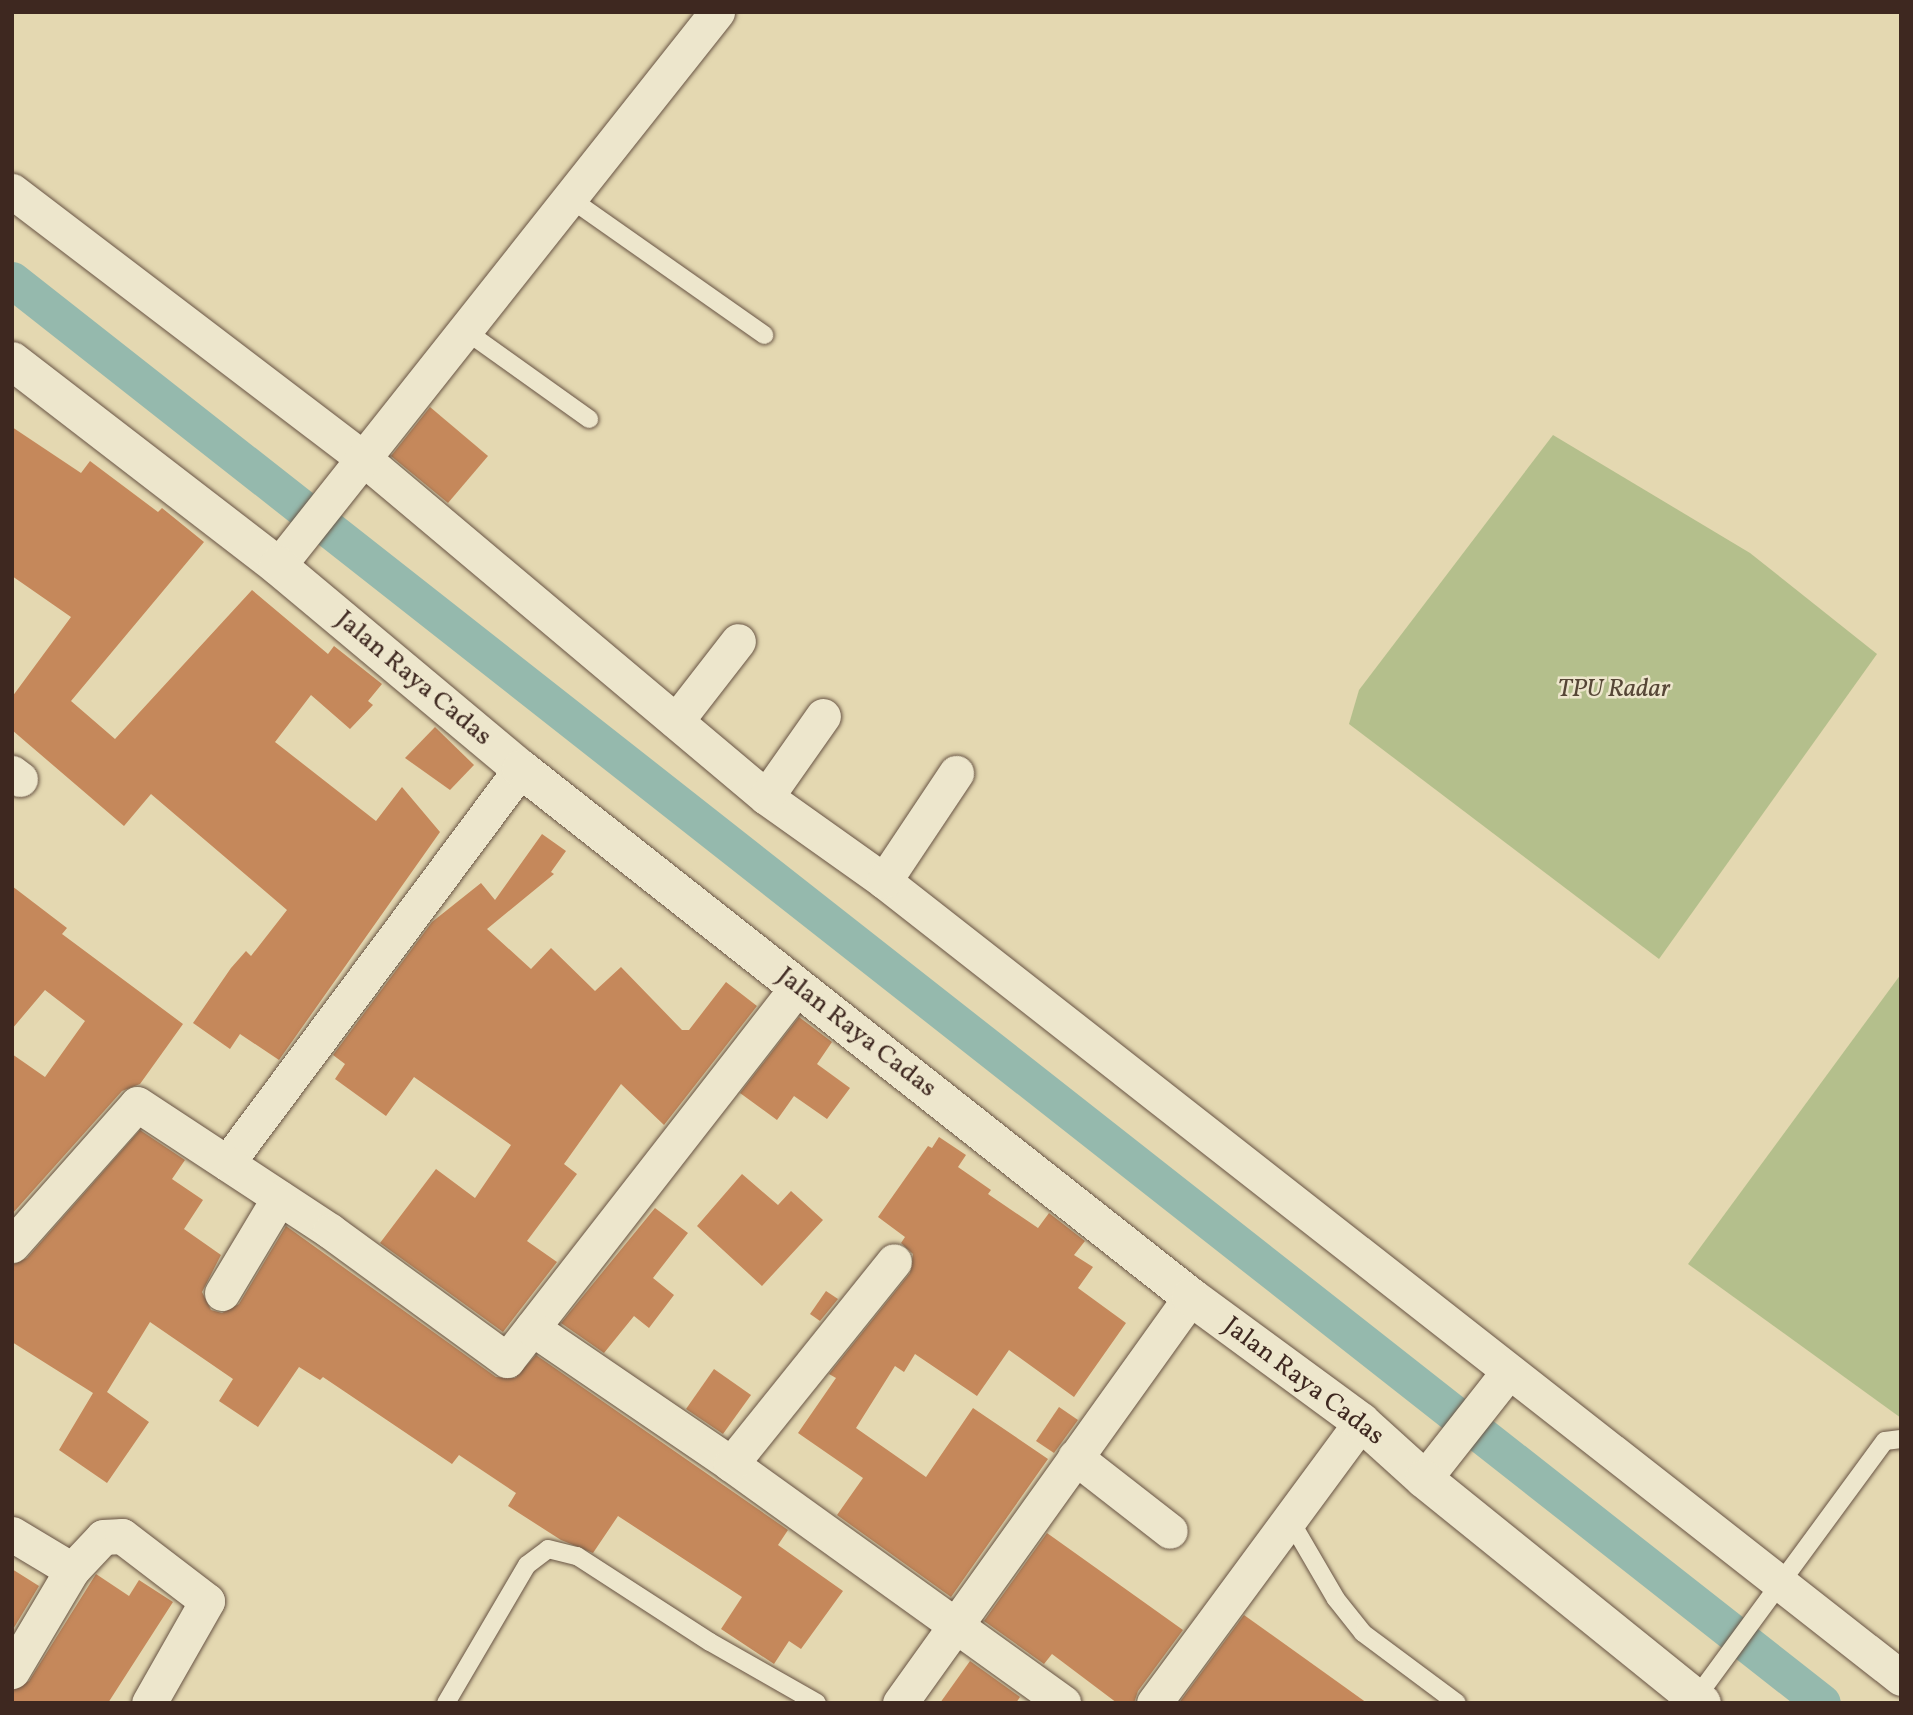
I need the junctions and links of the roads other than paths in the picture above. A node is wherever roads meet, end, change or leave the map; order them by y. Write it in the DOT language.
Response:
graph roads {
  1 [pos="717,12"];
  2 [pos="12,191"];
  3 [pos="568,197"];
  4 [pos="463,329"];
  5 [pos="764,335"];
  6 [pos="12,361"];
  7 [pos="589,419"];
  8 [pos="360,464"];
  9 [pos="281,562"];
  10 [pos="738,642"];
  11 [pos="823,716"];
  12 [pos="676,721"];
  13 [pos="521,769"];
  14 [pos="956,774"];
  15 [pos="766,797"];
  16 [pos="884,881"];
  17 [pos="797,987"];
  18 [pos="227,1163"];
  19 [pos="279,1198"];
  20 [pos="12,1245"];
  21 [pos="894,1261"];
  22 [pos="222,1293"];
  23 [pos="1191,1297"];
  24 [pos="533,1328"];
  25 [pos="1506,1375"];
  26 [pos="1361,1422"];
  27 [pos="1901,1439"];
  28 [pos="1075,1457"];
  29 [pos="731,1464"];
  30 [pos="1433,1469"];
  31 [pos="1290,1520"];
  32 [pos="1170,1531"];
  33 [pos="12,1534"];
  34 [pos="72,1570"];
  35 [pos="1774,1592"];
  36 [pos="953,1623"];
  37 [pos="12,1671"];
  38 [pos="1901,1678"];
  39 [pos="1702,1694"];
  40 [pos="149,1703"];
  41 [pos="446,1703"];
  42 [pos="817,1703"];
  43 [pos="900,1703"];
  44 [pos="1063,1703"];
  45 [pos="1154,1703"];
  46 [pos="1457,1703"];
  1 -- 3 [label="street"];
  2 -- 8 [label="street"];
  3 -- 4 [label="street"];
  3 -- 5 [label="lane"];
  4 -- 7 [label="lane"];
  4 -- 8 [label="street"];
  6 -- 9 [label="street, Jalan Raya Cadas"];
  8 -- 9 [label="street"];
  8 -- 12 [label="street"];
  9 -- 13 [label="street, Jalan Raya Cadas"];
  10 -- 12 [label="street"];
  11 -- 15 [label="street"];
  12 -- 15 [label="street"];
  13 -- 17 [label="street, Jalan Raya Cadas"];
  13 -- 18 [label="street"];
  14 -- 16 [label="street"];
  15 -- 16 [label="street"];
  16 -- 25 [label="street"];
  17 -- 23 [label="street, Jalan Raya Cadas"];
  17 -- 24 [label="street"];
  18 -- 19 [label="street"];
  18 -- 20 [label="street"];
  19 -- 22 [label="street"];
  19 -- 24 [label="street"];
  21 -- 29 [label="street"];
  23 -- 26 [label="street, Jalan Raya Cadas"];
  23 -- 28 [label="street"];
  24 -- 29 [label="street"];
  25 -- 30 [label="street"];
  25 -- 35 [label="street"];
  26 -- 30 [label="street, Jalan Raya Cadas"];
  26 -- 31 [label="street"];
  27 -- 35 [label="lane"];
  28 -- 32 [label="street"];
  28 -- 36 [label="street"];
  29 -- 36 [label="street"];
  30 -- 39 [label="street, Jalan Raya Cadas"];
  31 -- 45 [label="street"];
  31 -- 46 [label="lane"];
  33 -- 34 [label="street"];
  34 -- 37 [label="street"];
  34 -- 40 [label="street"];
  35 -- 38 [label="street"];
  35 -- 39 [label="lane"];
  36 -- 43 [label="street"];
  36 -- 44 [label="street"];
  41 -- 42 [label="lane"];
}
